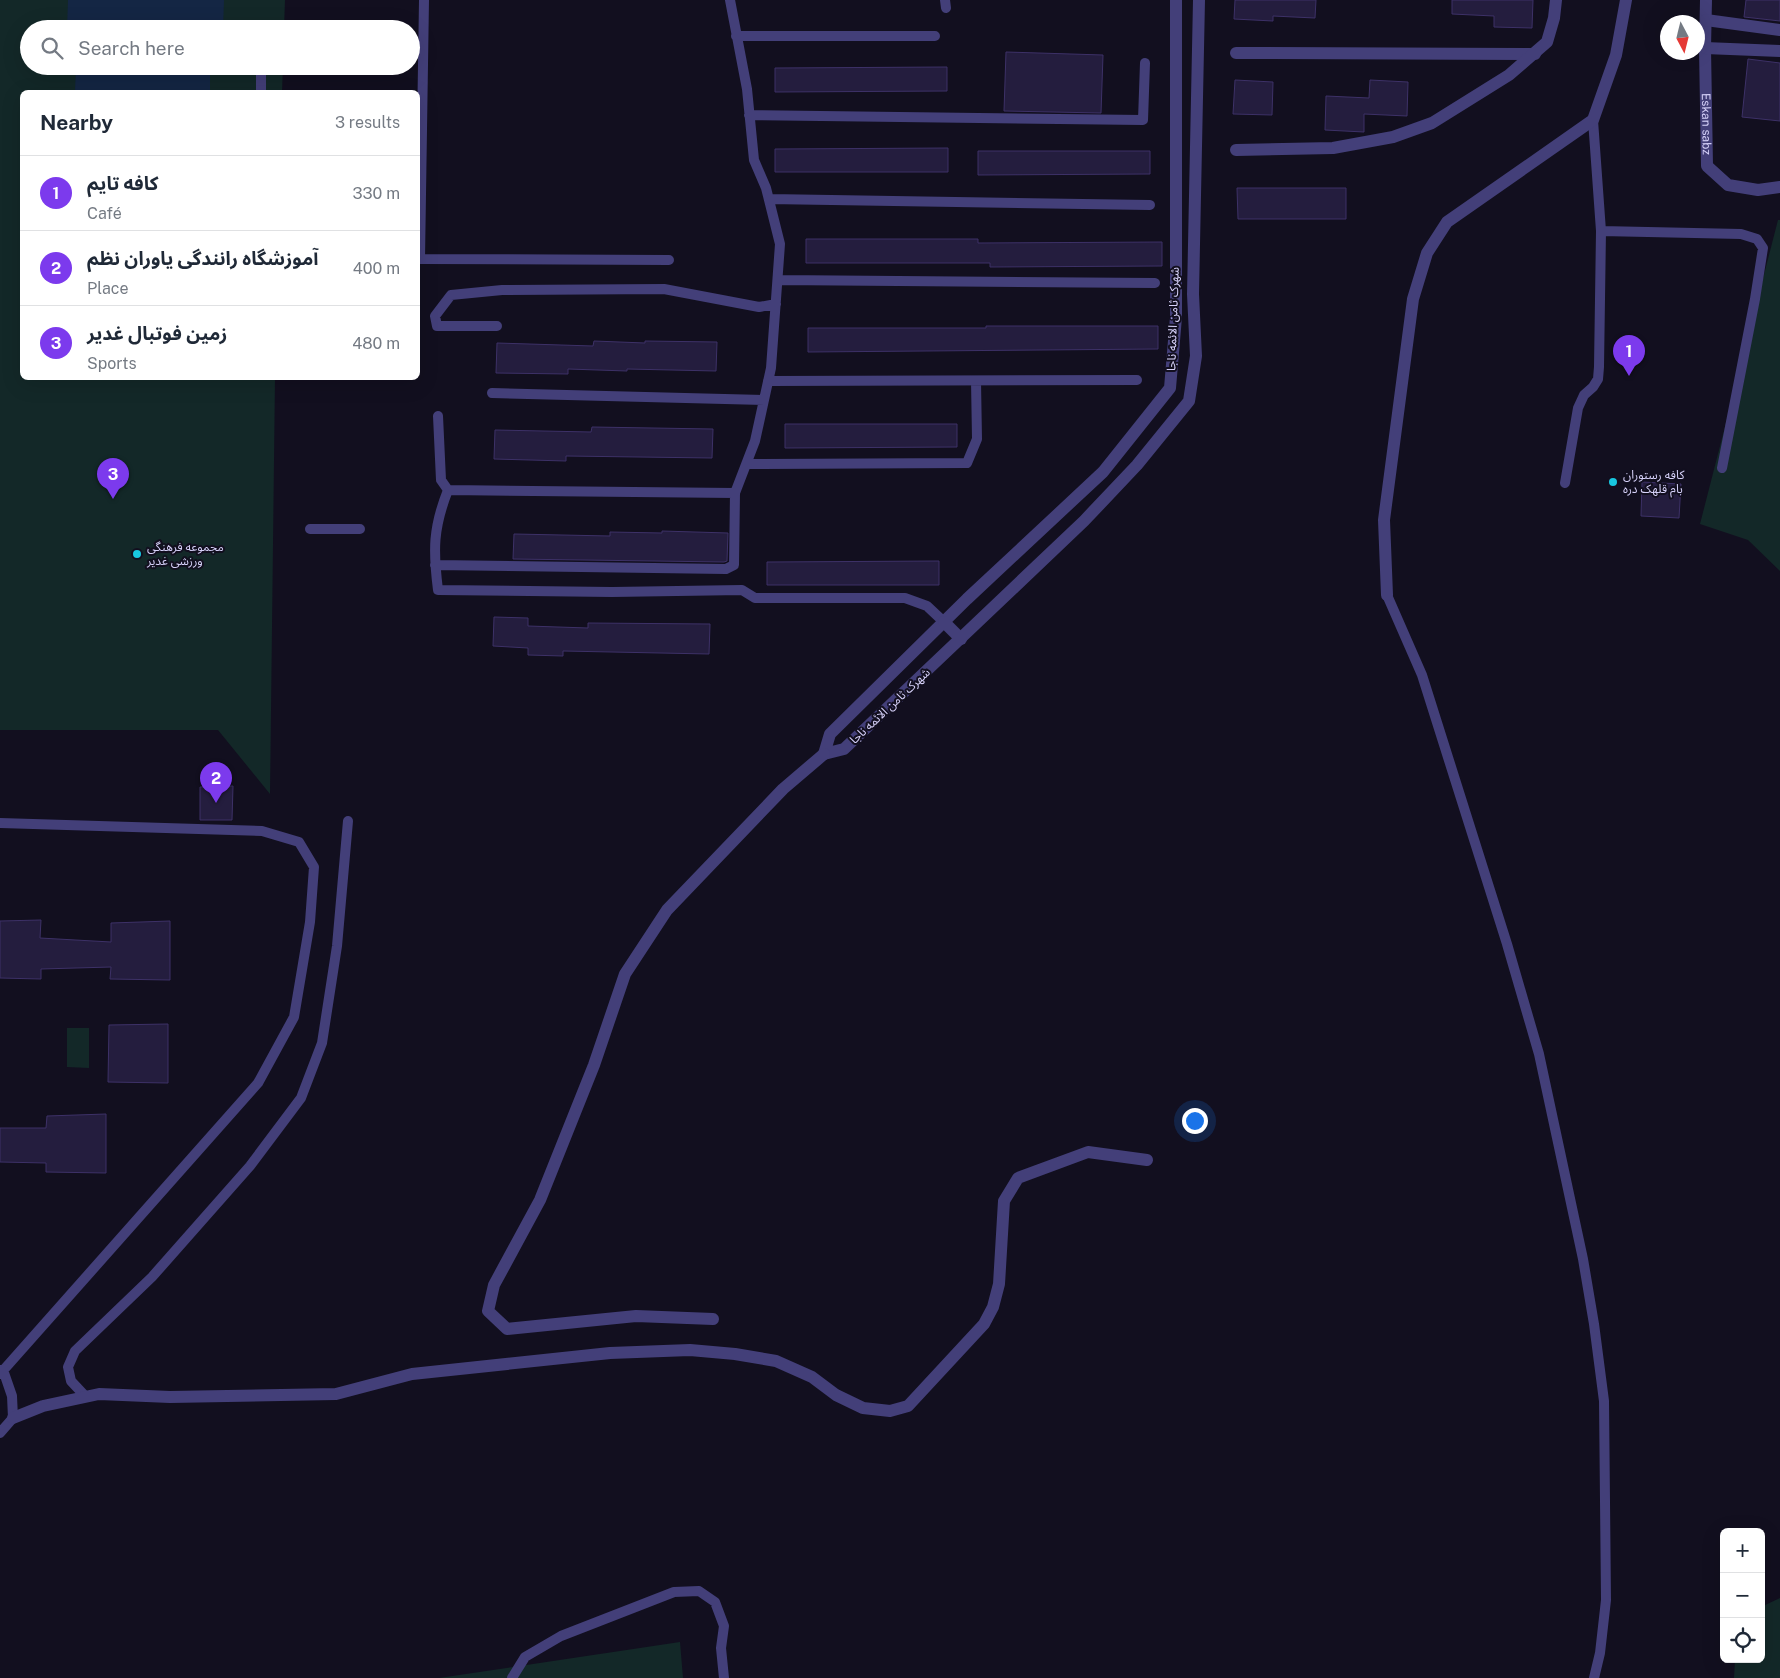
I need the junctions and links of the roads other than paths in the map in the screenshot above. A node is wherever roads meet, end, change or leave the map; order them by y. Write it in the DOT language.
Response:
graph roads {
  1 [pos="424,0"];
  2 [pos="730,0"];
  3 [pos="1176,0"];
  4 [pos="1199,0"];
  5 [pos="1556,0"];
  6 [pos="1626,0"];
  7 [pos="1706,0"];
  8 [pos="1706,20"];
  9 [pos="1780,30"];
  10 [pos="736,36"];
  11 [pos="935,36"];
  12 [pos="1705,48"];
  13 [pos="1780,51"];
  14 [pos="1236,53"];
  15 [pos="1534,54"];
  16 [pos="1145,63"];
  17 [pos="261,75"];
  18 [pos="1176,76"];
  19 [pos="1197,77"];
  20 [pos="261,90"];
  21 [pos="749,115"];
  22 [pos="1593,120"];
  23 [pos="1236,150"];
  24 [pos="1780,187"];
  25 [pos="769,199"];
  26 [pos="1150,205"];
  27 [pos="1601,231"];
  28 [pos="669,260"];
  29 [pos="778,280"];
  30 [pos="1155,283"];
  31 [pos="776,304"];
  32 [pos="1193,304"];
  33 [pos="1176,305"];
  34 [pos="497,326"];
  35 [pos="1137,380"];
  36 [pos="768,381"];
  37 [pos="976,381"];
  38 [pos="492,393"];
  39 [pos="764,400"];
  40 [pos="438,416"];
  41 [pos="1112,461"];
  42 [pos="747,464"];
  43 [pos="1722,468"];
  44 [pos="1127,476"];
  45 [pos="1565,483"];
  46 [pos="448,490"];
  47 [pos="735,493"];
  48 [pos="310,529"];
  49 [pos="360,529"];
  50 [pos="435,565"];
  51 [pos="1387,595"];
  52 [pos="944,622"];
  53 [pos="961,639"];
  54 [pos="824,754"];
  55 [pos="348,821"];
  56 [pos="0,823"];
  57 [pos="1147,1160"];
  58 [pos="713,1319"];
  59 [pos="1,1371"];
  60 [pos="86,1397"];
  61 [pos="13,1418"];
  62 [pos="0,1433"];
  63 [pos="512,1678"];
  64 [pos="724,1678"];
  65 [pos="1594,1678"];
  1 -- 28 [label="lane"];
  2 -- 10 [label="lane"];
  3 -- 18 [label="street, شهرک ثامن الائمه ناجا"];
  4 -- 19 [label="street, شهرک ثامن الائمه ناجا"];
  5 -- 15 [label="street"];
  6 -- 22 [label="street"];
  7 -- 8 [label="street, Eskan sabz"];
  8 -- 9 [label="street"];
  8 -- 12 [label="street, Eskan sabz"];
  10 -- 11 [label="lane"];
  10 -- 21 [label="lane"];
  12 -- 13 [label="street"];
  12 -- 24 [label="street, Eskan sabz"];
  14 -- 15 [label="street"];
  15 -- 23 [label="street"];
  16 -- 21 [label="lane"];
  17 -- 20 [label="lane"];
  18 -- 19 [label="street"];
  18 -- 33 [label="street, شهرک ثامن الائمه ناجا"];
  19 -- 32 [label="street, شهرک ثامن الائمه ناجا"];
  21 -- 25 [label="lane"];
  22 -- 27 [label="lane"];
  22 -- 51 [label="street"];
  25 -- 26 [label="lane"];
  25 -- 29 [label="lane"];
  27 -- 43 [label="lane"];
  27 -- 45 [label="lane"];
  29 -- 30 [label="lane"];
  29 -- 31 [label="lane"];
  31 -- 34 [label="lane"];
  31 -- 36 [label="lane"];
  32 -- 33 [label="street"];
  32 -- 44 [label="street, شهرک ثامن الائمه ناجا"];
  33 -- 41 [label="street, شهرک ثامن الائمه ناجا"];
  35 -- 37 [label="lane"];
  36 -- 37 [label="lane"];
  36 -- 39 [label="lane"];
  37 -- 42 [label="lane"];
  38 -- 39 [label="lane"];
  39 -- 42 [label="lane"];
  40 -- 46 [label="lane"];
  41 -- 44 [label="street"];
  41 -- 52 [label="street, شهرک ثامن الائمه ناجا"];
  42 -- 47 [label="lane"];
  44 -- 53 [label="street, شهرک ثامن الائمه ناجا"];
  46 -- 47 [label="lane"];
  46 -- 50 [label="lane"];
  47 -- 50 [label="lane"];
  48 -- 49 [label="lane"];
  50 -- 52 [label="lane"];
  51 -- 65 [label="lane"];
  52 -- 53 [label="street"];
  52 -- 54 [label="street, شهرک ثامن الائمه ناجا"];
  53 -- 54 [label="street, شهرک ثامن الائمه ناجا"];
  54 -- 58 [label="street"];
  55 -- 60 [label="lane"];
  56 -- 59 [label="lane"];
  57 -- 60 [label="street"];
  59 -- 61 [label="lane"];
  60 -- 61 [label="street"];
  61 -- 62 [label="lane"];
  63 -- 64 [label="lane"];
}
